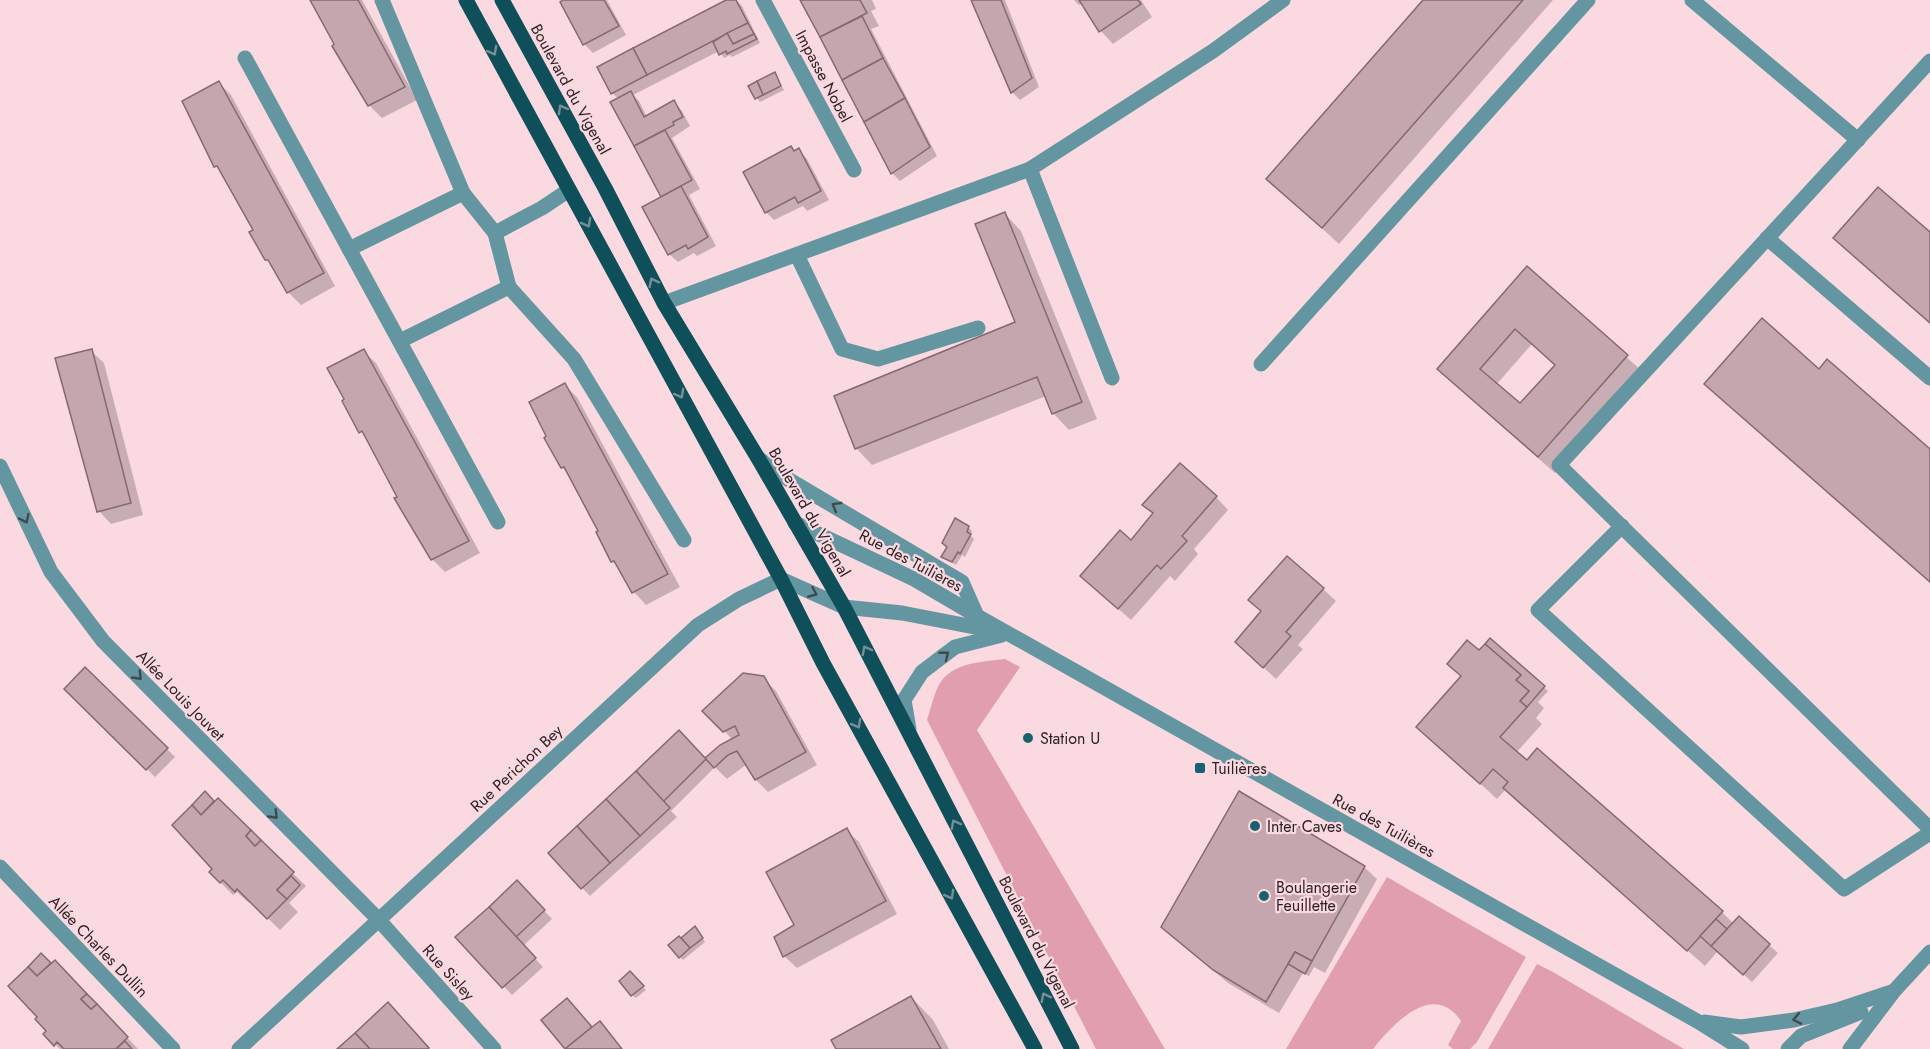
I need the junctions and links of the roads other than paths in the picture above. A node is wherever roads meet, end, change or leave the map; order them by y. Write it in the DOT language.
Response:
graph roads {
  1 [pos="382,0"];
  2 [pos="465,0"];
  3 [pos="502,0"];
  4 [pos="763,0"];
  5 [pos="1283,0"];
  6 [pos="1588,0"];
  7 [pos="1692,0"];
  8 [pos="245,58"];
  9 [pos="1930,61"];
  10 [pos="1858,140"];
  11 [pos="1030,169"];
  12 [pos="854,170"];
  13 [pos="569,190"];
  14 [pos="463,193"];
  15 [pos="495,233"];
  16 [pos="1767,238"];
  17 [pos="349,249"];
  18 [pos="797,255"];
  19 [pos="509,287"];
  20 [pos="664,303"];
  21 [pos="978,328"];
  22 [pos="400,341"];
  23 [pos="1261,363"];
  24 [pos="1112,378"];
  25 [pos="1930,378"];
  26 [pos="758,458"];
  27 [pos="0,466"];
  28 [pos="498,522"];
  29 [pos="795,523"];
  30 [pos="1622,526"];
  31 [pos="684,540"];
  32 [pos="781,579"];
  33 [pos="844,607"];
  34 [pos="977,616"];
  35 [pos="1008,633"];
  36 [pos="910,738"];
  37 [pos="1930,831"];
  38 [pos="0,867"];
  39 [pos="378,920"];
  40 [pos="1930,951"];
  41 [pos="1894,991"];
  42 [pos="1697,1021"];
  43 [pos="173,1049"];
  44 [pos="239,1049"];
  45 [pos="494,1049"];
  46 [pos="1035,1049"];
  47 [pos="1072,1049"];
  48 [pos="1742,1049"];
  49 [pos="1788,1049"];
  50 [pos="1850,1049"];
  1 -- 14 [label="street"];
  2 -- 13 [label="main road, one-way"];
  20 -- 3 [label="main road, Boulevard du Vigenal, one-way"];
  4 -- 12 [label="street, Impasse Nobel"];
  5 -- 11 [label="street"];
  6 -- 23 [label="street"];
  7 -- 10 [label="street"];
  8 -- 17 [label="street"];
  9 -- 10 [label="street"];
  10 -- 16 [label="street"];
  11 -- 18 [label="street"];
  11 -- 24 [label="street"];
  13 -- 15 [label="street"];
  13 -- 32 [label="main road, one-way"];
  14 -- 15 [label="street"];
  14 -- 17 [label="street"];
  15 -- 19 [label="street"];
  16 -- 25 [label="street"];
  16 -- 30 [label="street"];
  17 -- 22 [label="street"];
  18 -- 20 [label="street"];
  18 -- 21 [label="street"];
  19 -- 22 [label="street"];
  19 -- 31 [label="street"];
  20 -- 26 [label="main road, Boulevard du Vigenal"];
  22 -- 28 [label="street"];
  26 -- 29 [label="main road, Boulevard du Vigenal"];
  34 -- 26 [label="street, one-way"];
  27 -- 39 [label="street, Allée Louis Jouvet, one-way"];
  29 -- 33 [label="main road, Boulevard du Vigenal"];
  29 -- 34 [label="street, Rue des Tuilières"];
  30 -- 37 [label="street"];
  30 -- 37 [label="street"];
  32 -- 33 [label="street, one-way"];
  32 -- 39 [label="street, Rue Perichon Bey"];
  32 -- 46 [label="main road, one-way"];
  33 -- 35 [label="street, Rue des Tuilières"];
  36 -- 33 [label="main road, Boulevard du Vigenal, one-way"];
  34 -- 35 [label="street, Rue des Tuilières"];
  36 -- 35 [label="street, one-way"];
  35 -- 42 [label="street, Rue des Tuilières"];
  47 -- 36 [label="main road, Boulevard du Vigenal, one-way"];
  38 -- 43 [label="street, Allée Charles Dullin"];
  39 -- 44 [label="street, Rue Perichon Bey"];
  39 -- 45 [label="street, Rue Sisley"];
  40 -- 41 [label="street"];
  41 -- 42 [label="street, one-way"];
  41 -- 49 [label="street"];
  41 -- 50 [label="street"];
  42 -- 48 [label="street, Rue des Tuilières"];
}
